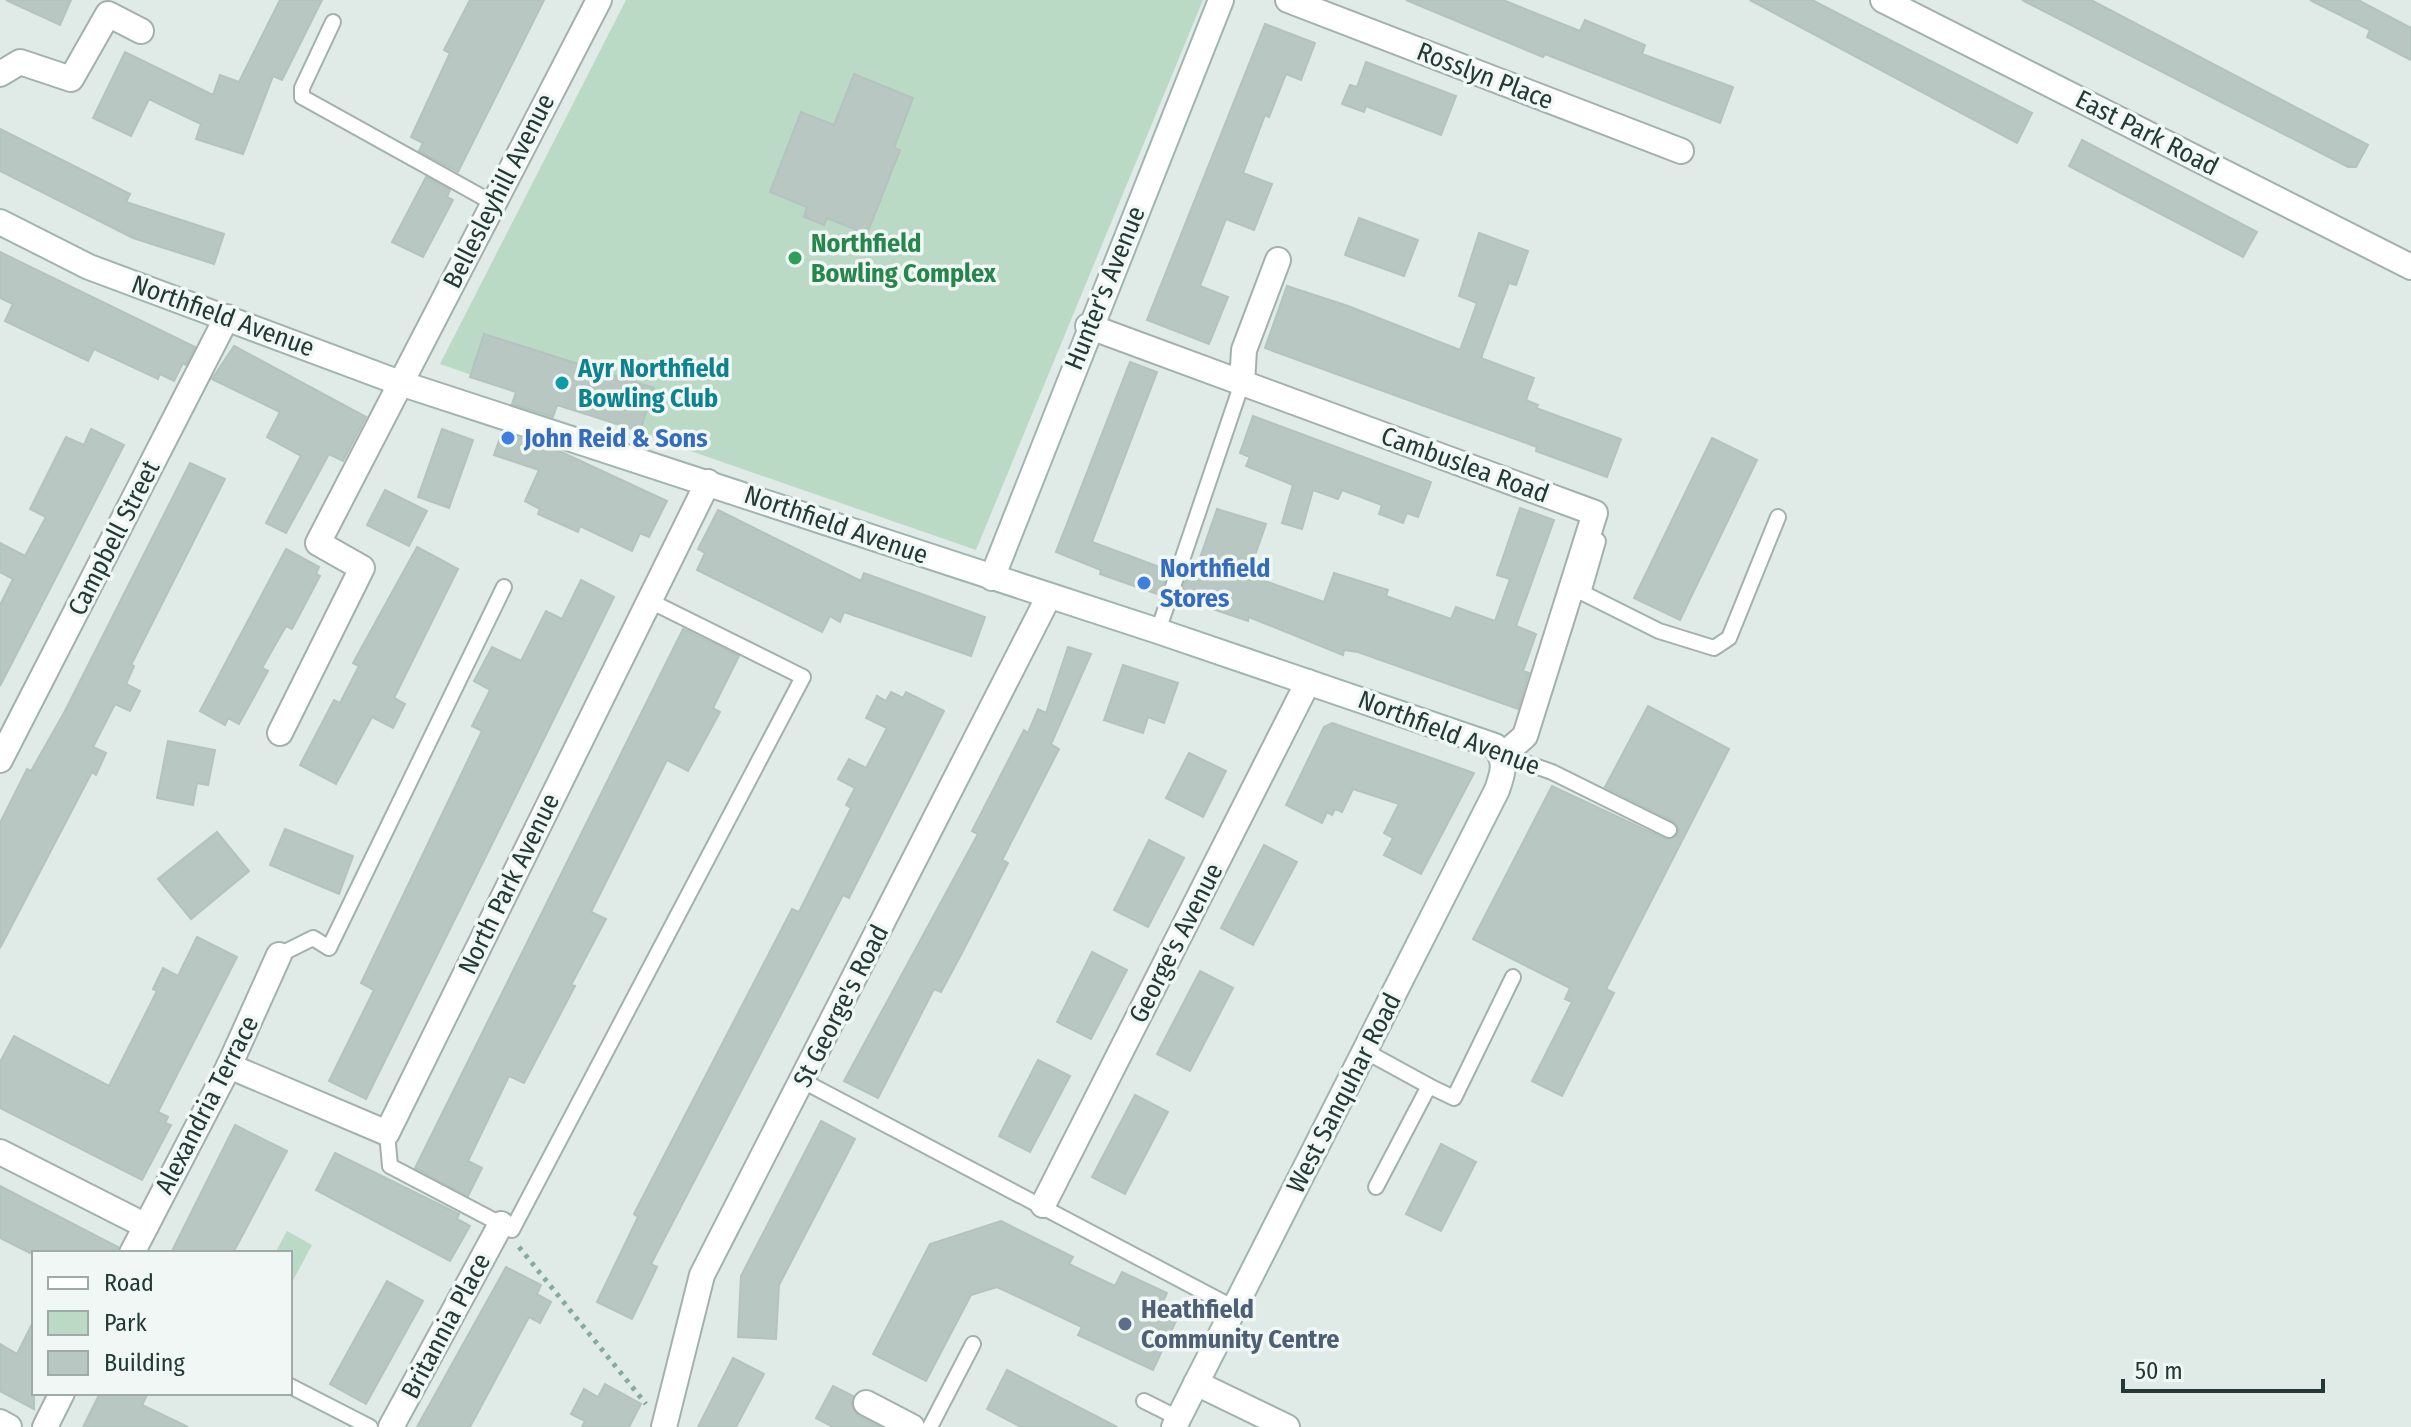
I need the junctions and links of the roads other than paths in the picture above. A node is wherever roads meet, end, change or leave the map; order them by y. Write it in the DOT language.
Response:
graph roads {
  1 [pos="599,0"];
  2 [pos="1221,0"];
  3 [pos="1288,0"];
  4 [pos="1883,0"];
  5 [pos="333,22"];
  6 [pos="141,31"];
  7 [pos="0,74"];
  8 [pos="1681,151"];
  9 [pos="493,203"];
  10 [pos="0,222"];
  11 [pos="1278,260"];
  12 [pos="2411,267"];
  13 [pos="227,317"];
  14 [pos="1088,326"];
  15 [pos="400,383"];
  16 [pos="1242,383"];
  17 [pos="708,482"];
  18 [pos="1778,517"];
  19 [pos="992,578"];
  20 [pos="504,587"];
  21 [pos="1577,590"];
  22 [pos="1049,596"];
  23 [pos="648,600"];
  24 [pos="1158,631"];
  25 [pos="1308,682"];
  26 [pos="280,733"];
  27 [pos="1503,755"];
  28 [pos="0,760"];
  29 [pos="1669,830"];
  30 [pos="279,955"];
  31 [pos="1513,977"];
  32 [pos="1365,1051"];
  33 [pos="229,1066"];
  34 [pos="803,1081"];
  35 [pos="1429,1086"];
  36 [pos="387,1133"];
  37 [pos="0,1152"];
  38 [pos="1376,1187"];
  39 [pos="1043,1205"];
  40 [pos="501,1224"];
  41 [pos="146,1226"];
  42 [pos="133,1251"];
  43 [pos="1234,1308"];
  44 [pos="973,1344"];
  45 [pos="1196,1383"];
  46 [pos="292,1387"];
  47 [pos="61,1395"];
  48 [pos="1144,1401"];
  49 [pos="866,1403"];
  50 [pos="0,1422"];
  51 [pos="1176,1423"];
  52 [pos="9,1427"];
  53 [pos="45,1427"];
  54 [pos="370,1427"];
  55 [pos="391,1427"];
  56 [pos="664,1427"];
  57 [pos="912,1427"];
  58 [pos="930,1427"];
  59 [pos="1287,1427"];
  1 -- 9 [label="street, Bellesleyhill Avenue"];
  2 -- 14 [label="street, Hunter's Avenue"];
  3 -- 8 [label="street, Rosslyn Place"];
  4 -- 12 [label="street, East Park Road"];
  5 -- 9 [label="lane"];
  6 -- 7 [label="street"];
  9 -- 15 [label="street, Bellesleyhill Avenue"];
  10 -- 13 [label="street, Northfield Avenue"];
  11 -- 16 [label="street"];
  13 -- 15 [label="street, Northfield Avenue"];
  13 -- 28 [label="street, Campbell Street"];
  14 -- 16 [label="street, Cambuslea Road"];
  14 -- 19 [label="street, Hunter's Avenue"];
  15 -- 17 [label="street, Northfield Avenue"];
  15 -- 26 [label="street, Bellesleyhill Avenue"];
  16 -- 21 [label="street, Cambuslea Road"];
  16 -- 24 [label="lane"];
  17 -- 19 [label="street, Northfield Avenue"];
  17 -- 23 [label="street, North Park Avenue"];
  18 -- 21 [label="lane"];
  19 -- 22 [label="street, Northfield Avenue"];
  20 -- 30 [label="lane"];
  21 -- 27 [label="street, Cambuslea Road"];
  22 -- 24 [label="street, Northfield Avenue"];
  22 -- 34 [label="street, St George's Road"];
  23 -- 36 [label="street, North Park Avenue"];
  23 -- 40 [label="lane"];
  24 -- 25 [label="street, Northfield Avenue"];
  25 -- 27 [label="street, Northfield Avenue"];
  25 -- 39 [label="street, George's Avenue"];
  27 -- 29 [label="lane, Northfield Avenue"];
  27 -- 32 [label="street, West Sanquhar Road"];
  30 -- 33 [label="street, Alexandria Terrace"];
  31 -- 35 [label="lane"];
  32 -- 35 [label="lane"];
  32 -- 43 [label="street, West Sanquhar Road"];
  33 -- 36 [label="street"];
  33 -- 41 [label="street, Alexandria Terrace"];
  34 -- 39 [label="lane"];
  34 -- 56 [label="street, St George's Road"];
  35 -- 38 [label="lane"];
  36 -- 40 [label="lane"];
  37 -- 41 [label="street"];
  39 -- 43 [label="lane"];
  40 -- 55 [label="street, Britannia Place"];
  41 -- 42 [label="street, Alexandria Terrace"];
  43 -- 45 [label="street, West Sanquhar Road"];
  44 -- 58 [label="lane"];
  45 -- 51 [label="street, West Sanquhar Road"];
  45 -- 59 [label="street"];
  46 -- 54 [label="lane"];
  47 -- 53 [label="street"];
  48 -- 51 [label="lane"];
  49 -- 57 [label="street"];
  50 -- 52 [label="street"];
}
